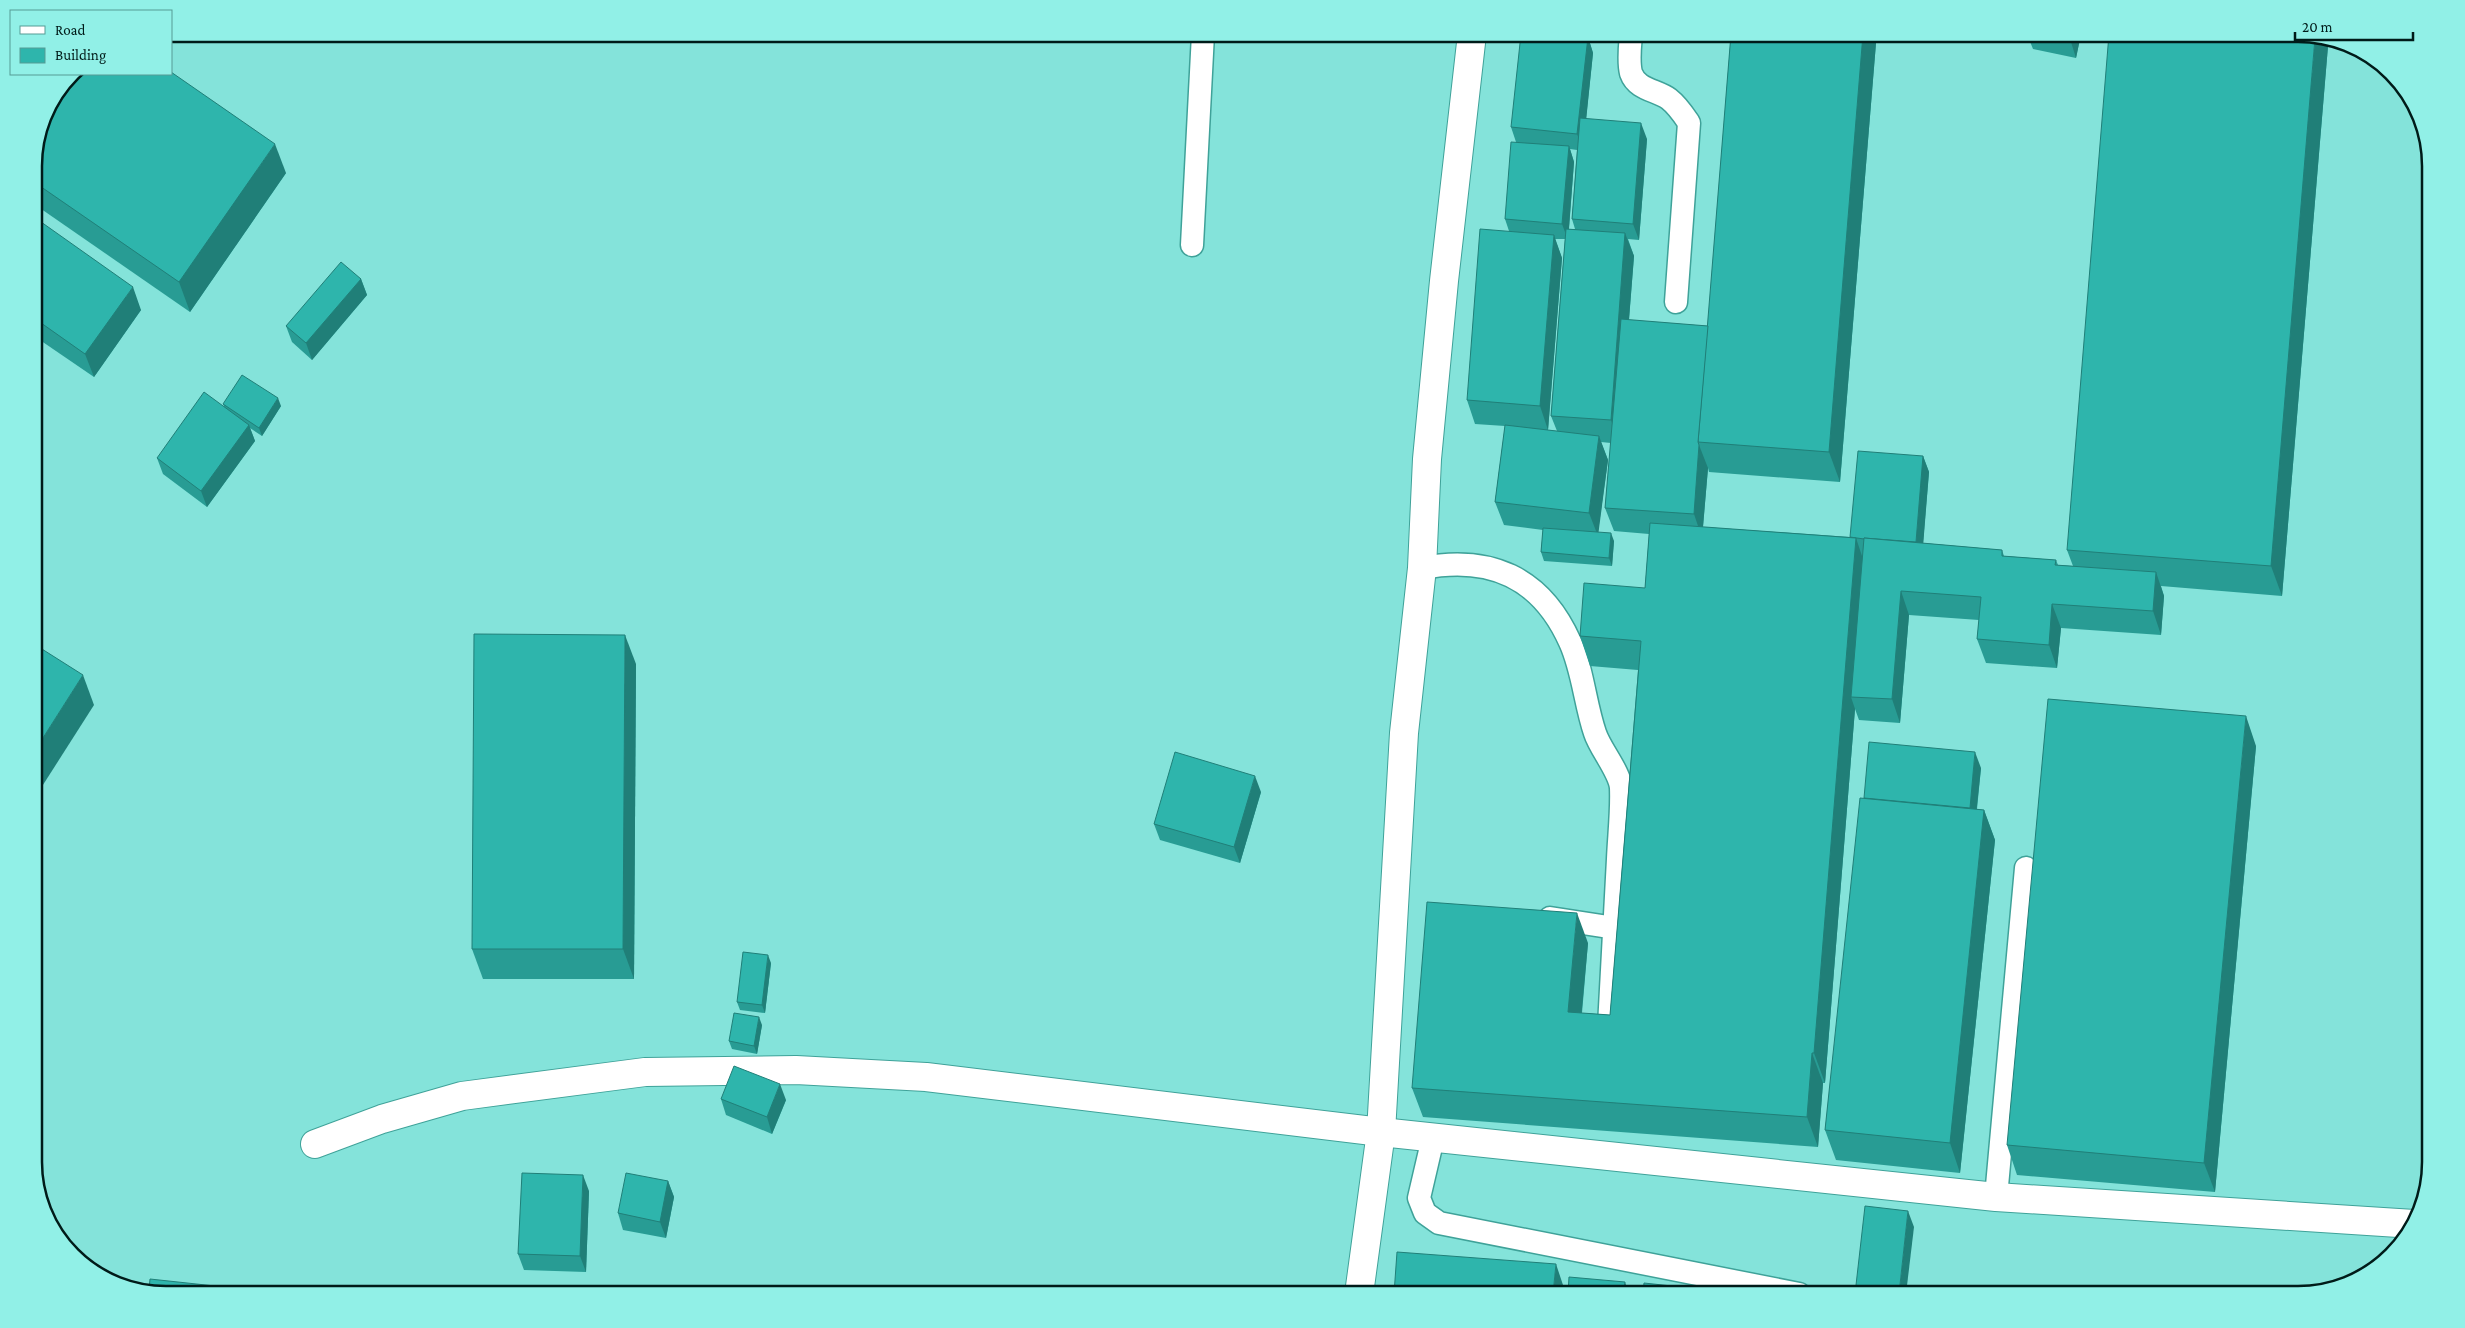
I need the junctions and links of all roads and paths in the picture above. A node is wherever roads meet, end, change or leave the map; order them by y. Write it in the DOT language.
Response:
graph roads {
  1 [pos="1471,42"];
  2 [pos="1631,42"];
  3 [pos="1202,43"];
  4 [pos="1192,245"];
  5 [pos="1676,302"];
  6 [pos="1422,568"];
  7 [pos="2026,868"];
  8 [pos="1528,915"];
  9 [pos="1615,928"];
  10 [pos="1609,1026"];
  11 [pos="1381,1132"];
  12 [pos="1433,1138"];
  13 [pos="315,1144"];
  14 [pos="1996,1197"];
  15 [pos="2406,1223"];
  16 [pos="1360,1286"];
  17 [pos="1758,1286"];
  1 -- 6 [label="street"];
  2 -- 5 [label="lane"];
  3 -- 4 [label="lane"];
  6 -- 9 [label="lane"];
  6 -- 11 [label="street"];
  7 -- 14 [label="lane"];
  8 -- 9 [label="lane"];
  9 -- 10 [label="lane"];
  11 -- 12 [label="street"];
  11 -- 13 [label="street"];
  11 -- 16 [label="street"];
  12 -- 14 [label="street"];
  12 -- 17 [label="lane"];
  14 -- 15 [label="street"];
}
